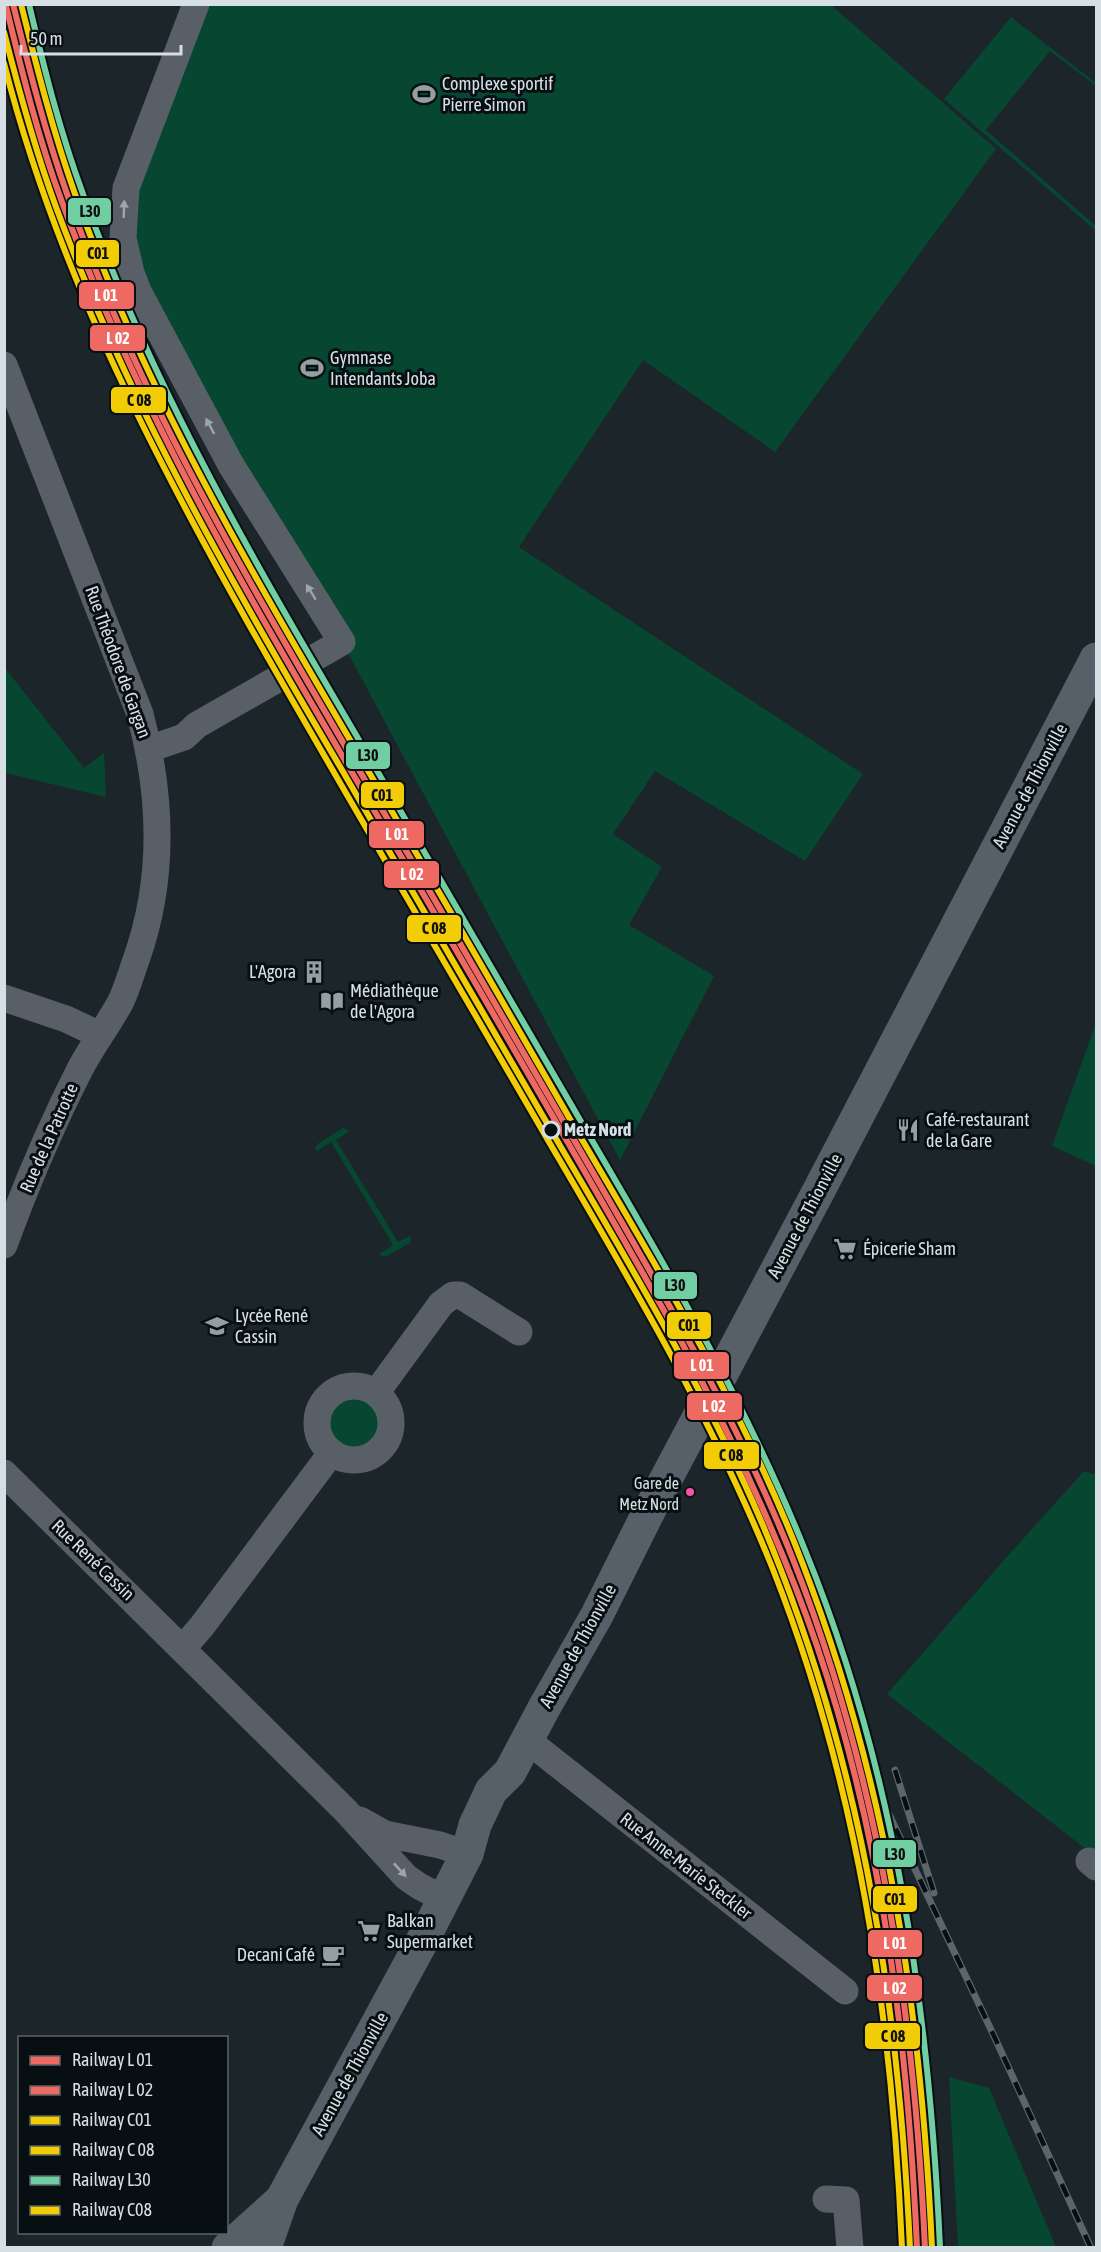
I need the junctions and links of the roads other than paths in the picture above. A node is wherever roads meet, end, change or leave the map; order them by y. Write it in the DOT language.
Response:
graph roads {
  1 [pos="196,4"];
  2 [pos="4,365"];
  3 [pos="1096,659"];
  4 [pos="150,749"];
  5 [pos="4,998"];
  6 [pos="100,1035"];
  7 [pos="4,1245"];
  8 [pos="519,1332"];
  9 [pos="376,1393"];
  10 [pos="332,1452"];
  11 [pos="4,1473"];
  12 [pos="183,1648"];
  13 [pos="527,1740"];
  14 [pos="346,1811"];
  15 [pos="466,1854"];
  16 [pos="444,1899"];
  17 [pos="845,1991"];
  18 [pos="282,2199"];
  19 [pos="826,2199"];
  20 [pos="228,2247"];
  21 [pos="265,2247"];
  22 [pos="850,2247"];
  4 -- 1 [label="street, one-way"];
  2 -- 4 [label="street, Rue Théodore de Gargan"];
  3 -- 13 [label="main road, Avenue de Thionville"];
  4 -- 6 [label="street, Rue Théodore de Gargan"];
  5 -- 6 [label="street"];
  6 -- 7 [label="street, Rue de la Patrotte"];
  8 -- 9 [label="street"];
  9 -- 10 [label="street"];
  9 -- 10 [label="street"];
  10 -- 12 [label="street"];
  11 -- 12 [label="street, Rue René Cassin"];
  12 -- 14 [label="street, Rue René Cassin"];
  13 -- 15 [label="main road, Avenue de Thionville"];
  13 -- 17 [label="street, Rue Anne-Marie Steckler"];
  14 -- 15 [label="street, Rue René Cassin"];
  14 -- 16 [label="street, Rue René Cassin, one-way"];
  15 -- 16 [label="main road, Avenue de Thionville"];
  16 -- 18 [label="main road, Avenue de Thionville"];
  18 -- 20 [label="main road"];
  18 -- 21 [label="main road"];
  19 -- 22 [label="street"];
}
